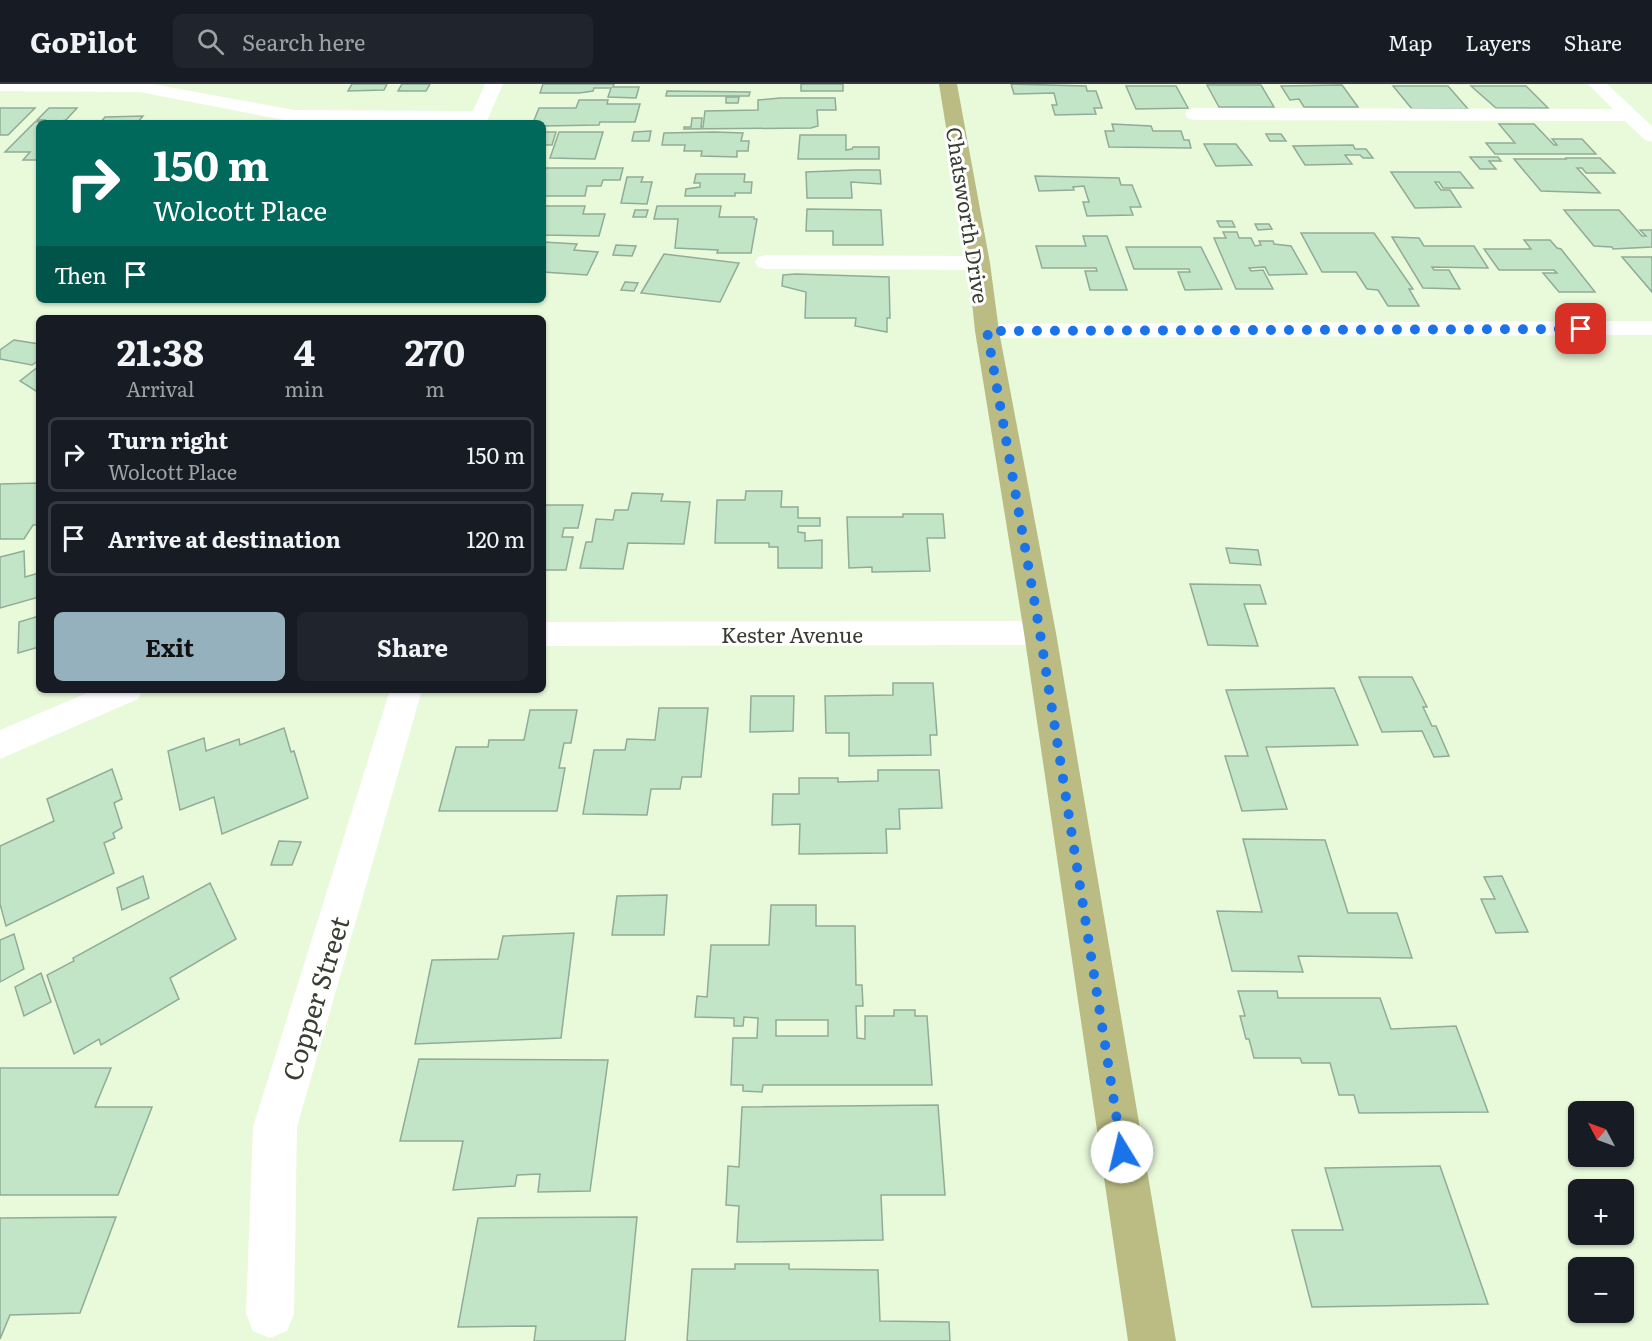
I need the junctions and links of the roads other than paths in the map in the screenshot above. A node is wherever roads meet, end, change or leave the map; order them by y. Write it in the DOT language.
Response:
graph roads {
  1 [pos="494,84"];
  2 [pos="948,84"];
  3 [pos="1597,84"];
  4 [pos="0,86"];
  5 [pos="1194,114"];
  6 [pos="1630,115"];
  7 [pos="478,120"];
  8 [pos="1649,130"];
  9 [pos="766,262"];
  10 [pos="979,263"];
  11 [pos="1652,328"];
  12 [pos="987,331"];
  13 [pos="1040,633"];
  14 [pos="546,634"];
  15 [pos="120,693"];
  16 [pos="405,693"];
  17 [pos="0,745"];
  18 [pos="270,1314"];
  19 [pos="1152,1341"];
  1 -- 7 [label="street"];
  2 -- 10 [label="main road, Chatsworth Drive"];
  3 -- 6 [label="street"];
  4 -- 7 [label="street"];
  5 -- 6 [label="street"];
  6 -- 8 [label="street"];
  9 -- 10 [label="street"];
  10 -- 12 [label="main road, Chatsworth Drive"];
  11 -- 12 [label="street"];
  12 -- 13 [label="main road, Chatsworth Drive"];
  13 -- 14 [label="street, Kester Avenue"];
  13 -- 19 [label="main road, Chatsworth Drive"];
  15 -- 17 [label="street"];
  16 -- 18 [label="street, Copper Street"];
}
